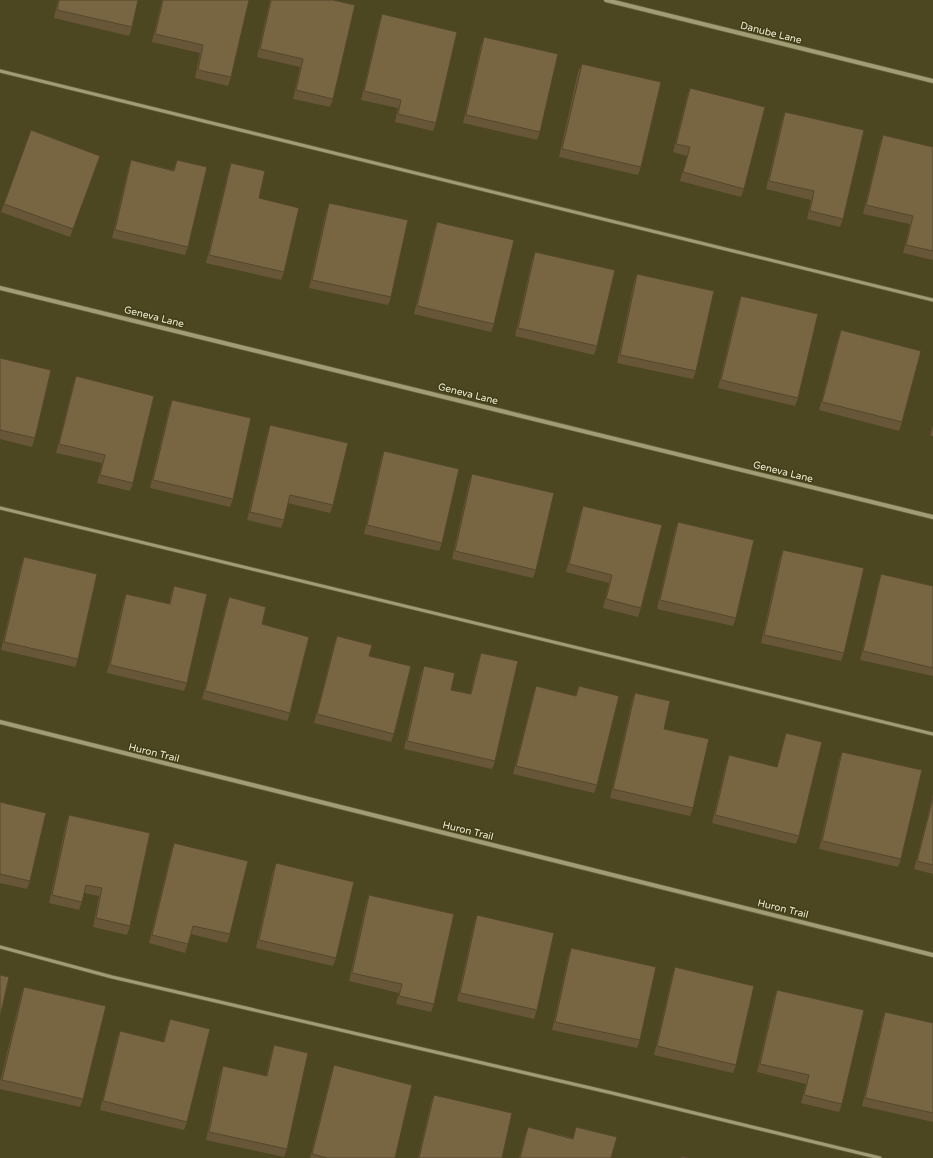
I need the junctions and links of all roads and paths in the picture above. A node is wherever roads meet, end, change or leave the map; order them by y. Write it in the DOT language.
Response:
graph roads {
  1 [pos="606,0"];
  2 [pos="0,71"];
  3 [pos="933,81"];
  4 [pos="0,288"];
  5 [pos="933,300"];
  6 [pos="0,508"];
  7 [pos="933,516"];
  8 [pos="0,722"];
  9 [pos="933,734"];
  10 [pos="0,947"];
  11 [pos="933,955"];
  12 [pos="880,1158"];
  1 -- 3 [label="street, Danube Lane"];
  2 -- 5 [label="lane"];
  4 -- 7 [label="street, Geneva Lane"];
  6 -- 9 [label="lane"];
  8 -- 11 [label="street, Huron Trail"];
  10 -- 12 [label="lane"];
}
